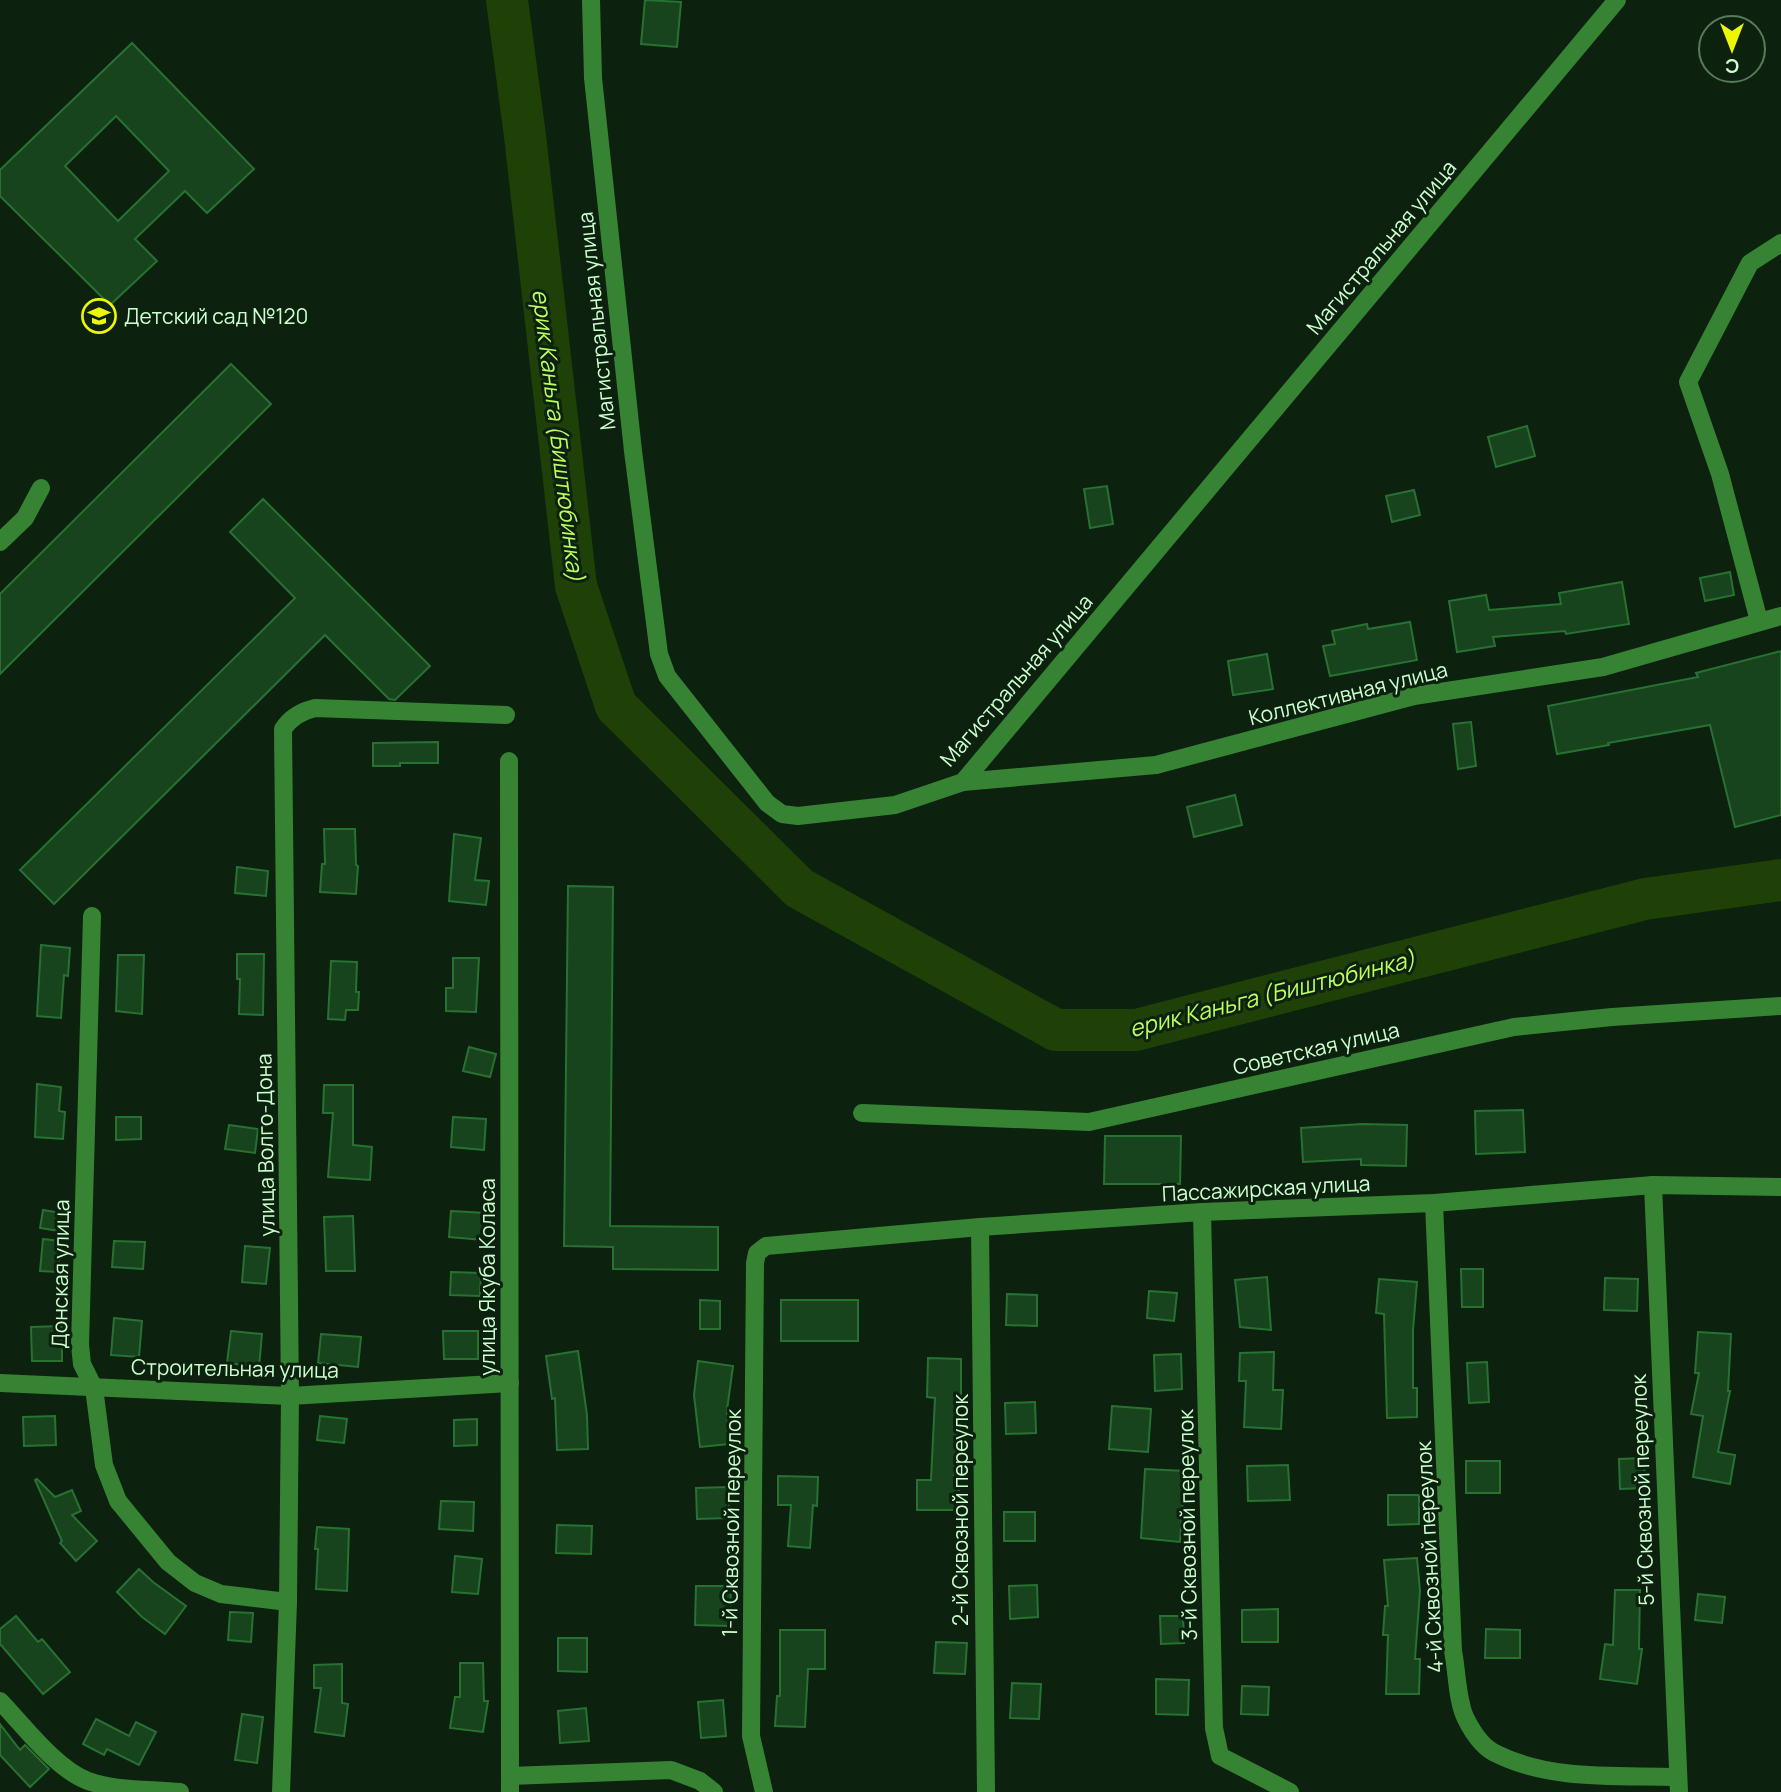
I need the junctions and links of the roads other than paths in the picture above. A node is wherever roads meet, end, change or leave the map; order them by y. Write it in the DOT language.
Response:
graph roads {
  1 [pos="591,0"];
  2 [pos="1617,0"];
  3 [pos="1781,243"];
  4 [pos="41,488"];
  5 [pos="0,542"];
  6 [pos="1781,616"];
  7 [pos="1759,621"];
  8 [pos="506,715"];
  9 [pos="509,761"];
  10 [pos="963,782"];
  11 [pos="92,916"];
  12 [pos="1781,1006"];
  13 [pos="862,1113"];
  14 [pos="1653,1185"];
  15 [pos="1781,1187"];
  16 [pos="1434,1203"];
  17 [pos="1202,1212"];
  18 [pos="980,1227"];
  19 [pos="757,1253"];
  20 [pos="0,1383"];
  21 [pos="510,1383"];
  22 [pos="94,1388"];
  23 [pos="290,1396"];
  24 [pos="288,1602"];
  25 [pos="0,1701"];
  26 [pos="510,1784"];
  27 [pos="1678,1785"];
  28 [pos="180,1792"];
  29 [pos="281,1792"];
  30 [pos="714,1792"];
  31 [pos="764,1792"];
  32 [pos="986,1792"];
  33 [pos="1290,1792"];
  1 -- 10 [label="street, Магистральная улица"];
  2 -- 10 [label="street, Магистральная улица"];
  3 -- 7 [label="street"];
  4 -- 5 [label="street"];
  6 -- 7 [label="street, Коллективная улица"];
  7 -- 10 [label="street, Коллективная улица"];
  8 -- 23 [label="street, улица Волго-Дона"];
  9 -- 21 [label="street, улица Якуба Коласа"];
  11 -- 22 [label="street, Донская улица"];
  12 -- 13 [label="street, Советская улица"];
  14 -- 15 [label="street, Пассажирская улица"];
  14 -- 16 [label="street, Пассажирская улица"];
  14 -- 27 [label="street, 5-й Сквозной переулок"];
  16 -- 17 [label="street, Пассажирская улица"];
  16 -- 27 [label="street, 4-й Сквозной переулок"];
  17 -- 18 [label="street, Пассажирская улица"];
  17 -- 33 [label="street, 3-й Сквозной переулок"];
  18 -- 19 [label="street, Пассажирская улица"];
  18 -- 32 [label="street, 2-й Сквозной переулок"];
  19 -- 31 [label="street, 1-й Сквозной переулок"];
  20 -- 22 [label="street, Строительная улица"];
  21 -- 23 [label="street, Строительная улица"];
  21 -- 26 [label="street, улица Якуба Коласа"];
  22 -- 23 [label="street, Строительная улица"];
  22 -- 24 [label="street, Донская улица"];
  23 -- 24 [label="street, улица Волго-Дона"];
  24 -- 29 [label="street, улица Волго-Дона"];
  25 -- 28 [label="street"];
  26 -- 30 [label="street"];
}
